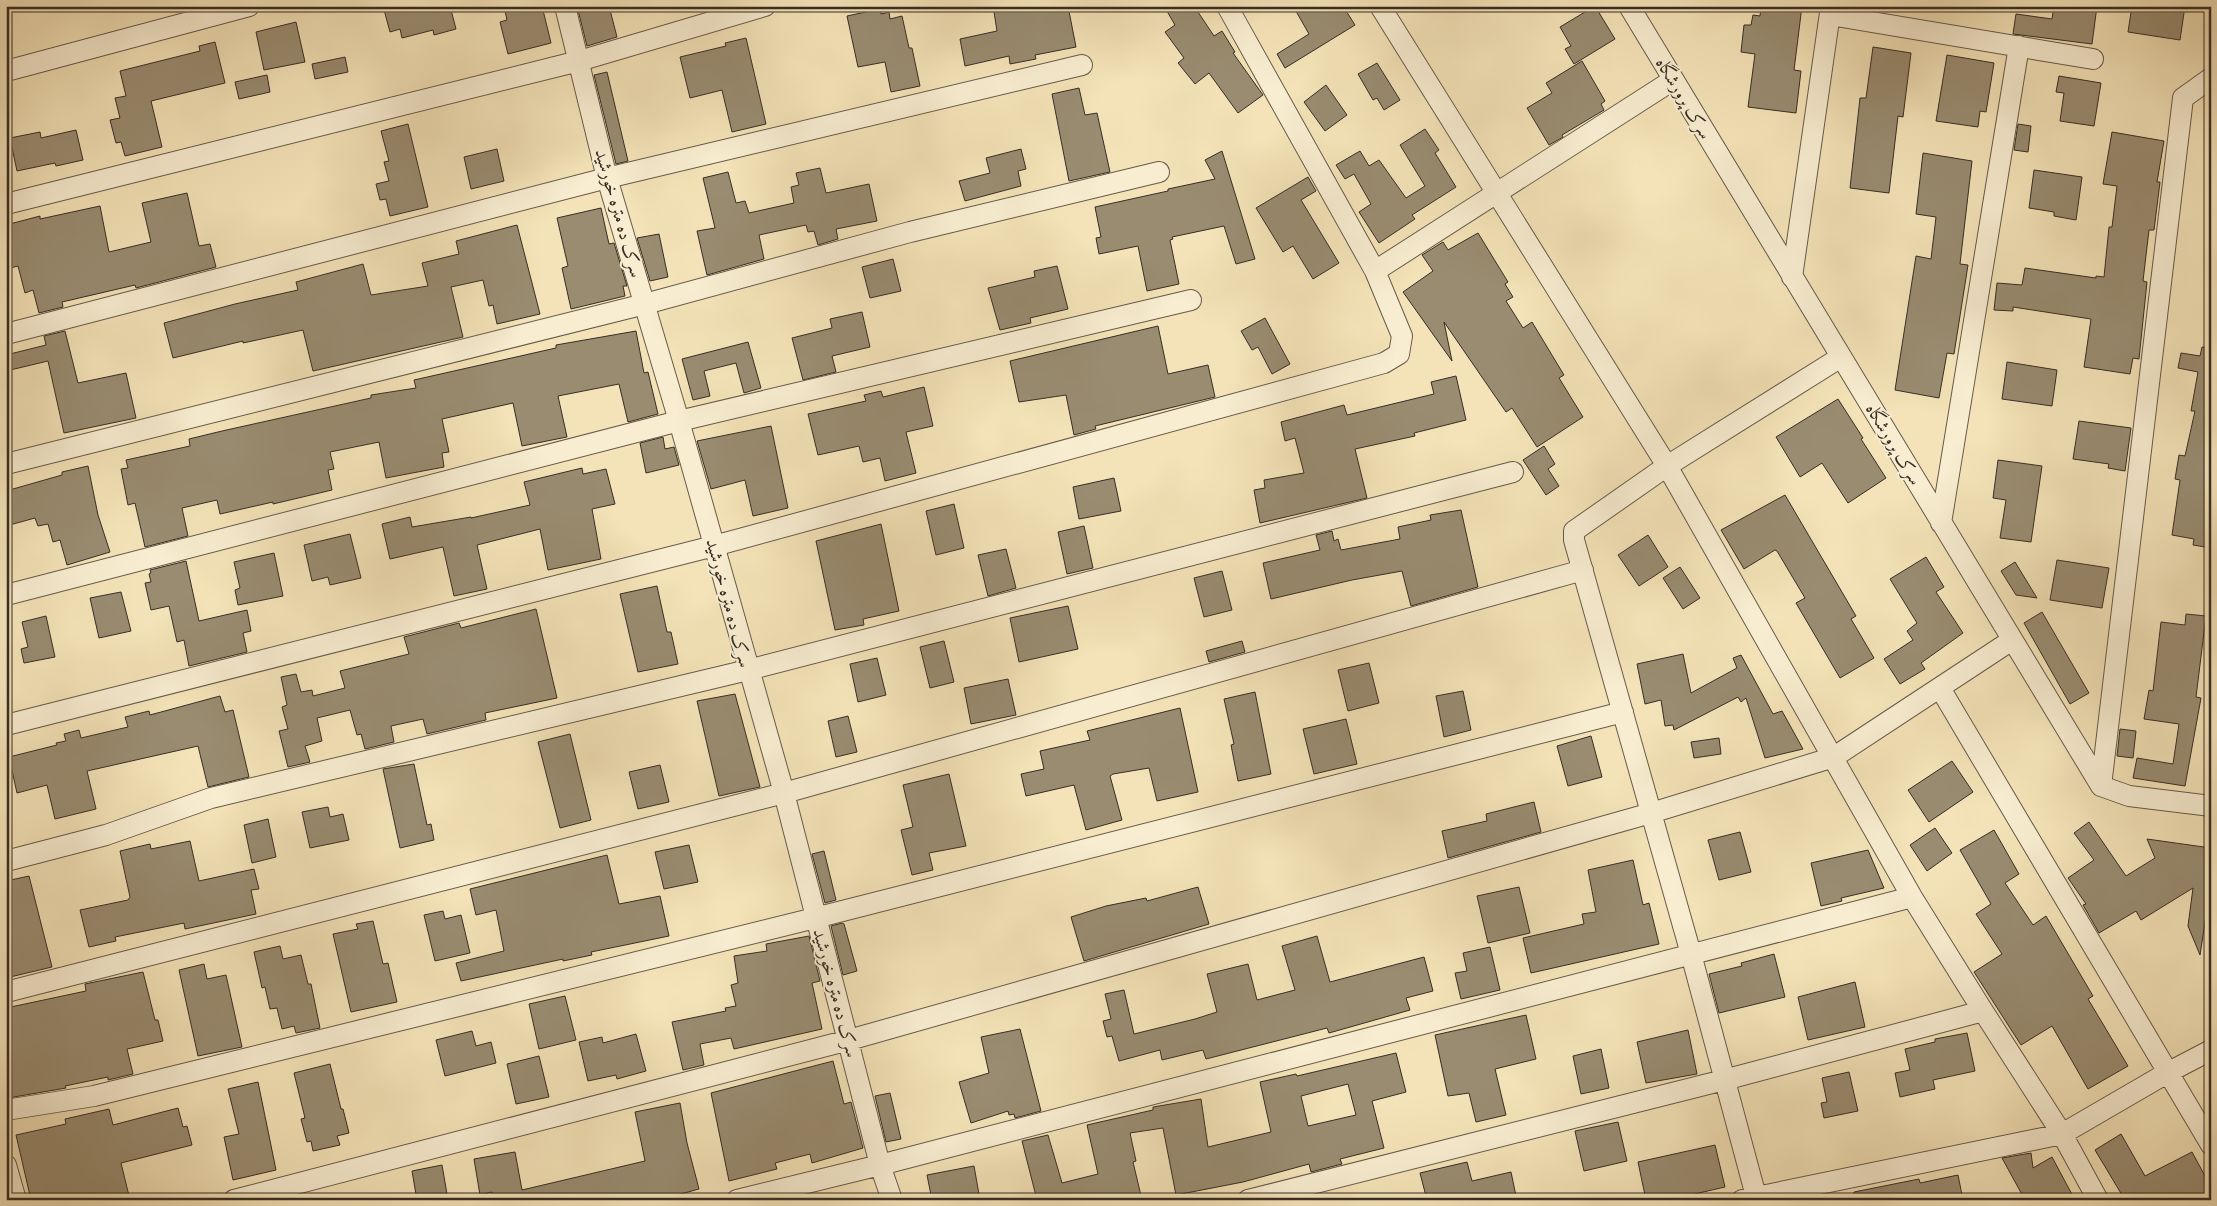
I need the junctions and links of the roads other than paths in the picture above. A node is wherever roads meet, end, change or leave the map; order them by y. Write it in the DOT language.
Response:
graph roads {
  1 [pos="249,6"];
  2 [pos="565,6"];
  3 [pos="765,6"];
  4 [pos="1226,6"];
  5 [pos="1380,6"];
  6 [pos="1628,6"];
  7 [pos="1830,11"];
  8 [pos="1641,16"];
  9 [pos="2019,46"];
  10 [pos="2093,59"];
  11 [pos="579,61"];
  12 [pos="1082,65"];
  13 [pos="6,71"];
  14 [pos="2211,78"];
  15 [pos="1673,80"];
  16 [pos="1159,172"];
  17 [pos="607,178"];
  18 [pos="1496,194"];
  19 [pos="6,204"];
  20 [pos="1375,271"];
  21 [pos="1792,277"];
  22 [pos="1191,300"];
  23 [pos="644,304"];
  24 [pos="6,334"];
  25 [pos="1841,357"];
  26 [pos="679,421"];
  27 [pos="6,464"];
  28 [pos="1667,466"];
  29 [pos="1513,472"];
  30 [pos="1941,523"];
  31 [pos="714,546"];
  32 [pos="1583,570"];
  33 [pos="6,596"];
  34 [pos="2012,640"];
  35 [pos="748,670"];
  36 [pos="1940,688"];
  37 [pos="1623,712"];
  38 [pos="6,725"];
  39 [pos="1834,757"];
  40 [pos="2101,786"];
  41 [pos="784,793"];
  42 [pos="2211,806"];
  43 [pos="1651,813"];
  44 [pos="6,861"];
  45 [pos="1912,897"];
  46 [pos="815,918"];
  47 [pos="1691,954"];
  48 [pos="6,992"];
  49 [pos="1983,1012"];
  50 [pos="849,1040"];
  51 [pos="2211,1050"];
  52 [pos="2167,1073"];
  53 [pos="1724,1080"];
  54 [pos="6,1110"];
  55 [pos="2062,1134"];
  56 [pos="2211,1145"];
  57 [pos="6,1165"];
  58 [pos="880,1165"];
  59 [pos="1752,1199"];
  60 [pos="16,1200"];
  61 [pos="234,1200"];
  62 [pos="737,1200"];
  63 [pos="892,1200"];
  64 [pos="1248,1200"];
  65 [pos="2098,1200"];
  1 -- 13 [label="street"];
  2 -- 11 [label="street, سرک ده متره خورشید"];
  3 -- 11 [label="street"];
  4 -- 20 [label="street"];
  5 -- 18 [label="street"];
  6 -- 8 [label="street, سرک پرورشگاه"];
  7 -- 9 [label="street"];
  7 -- 21 [label="street"];
  8 -- 15 [label="street, سرک پرورشگاه"];
  9 -- 10 [label="street"];
  9 -- 30 [label="street"];
  11 -- 17 [label="street, سرک ده متره خورشید"];
  11 -- 19 [label="street"];
  12 -- 17 [label="street"];
  14 -- 40 [label="street"];
  15 -- 18 [label="street"];
  15 -- 21 [label="street, سرک پرورشگاه"];
  16 -- 23 [label="street"];
  17 -- 23 [label="street, سرک ده متره خورشید"];
  17 -- 24 [label="street"];
  18 -- 20 [label="street"];
  18 -- 28 [label="street"];
  20 -- 31 [label="street"];
  21 -- 25 [label="street, سرک پرورشگاه"];
  22 -- 26 [label="street"];
  23 -- 26 [label="street, سرک ده متره خورشید"];
  23 -- 27 [label="street"];
  25 -- 28 [label="street"];
  25 -- 30 [label="street, سرک پرورشگاه"];
  26 -- 31 [label="street, سرک ده متره خورشید"];
  26 -- 33 [label="street"];
  28 -- 32 [label="street"];
  28 -- 39 [label="street"];
  29 -- 35 [label="street"];
  30 -- 34 [label="street, سرک پرورشگاه"];
  31 -- 35 [label="street, سرک ده متره خورشید"];
  31 -- 38 [label="street"];
  32 -- 37 [label="street"];
  32 -- 41 [label="street"];
  34 -- 36 [label="street"];
  34 -- 40 [label="street, سرک پرورشگاه"];
  35 -- 41 [label="street, سرک ده متره خورشید"];
  35 -- 44 [label="street"];
  36 -- 39 [label="street"];
  36 -- 52 [label="street"];
  37 -- 43 [label="street"];
  37 -- 46 [label="street"];
  39 -- 43 [label="street"];
  39 -- 45 [label="street"];
  40 -- 42 [label="street"];
  41 -- 46 [label="street, سرک ده متره خورشید"];
  41 -- 48 [label="street"];
  43 -- 47 [label="street"];
  43 -- 50 [label="street"];
  45 -- 47 [label="street"];
  45 -- 49 [label="street"];
  46 -- 50 [label="street, سرک ده متره خورشید"];
  46 -- 54 [label="street"];
  47 -- 53 [label="street"];
  47 -- 58 [label="street"];
  49 -- 53 [label="street"];
  49 -- 55 [label="street"];
  50 -- 58 [label="street, سرک ده متره خورشید"];
  50 -- 61 [label="street"];
  51 -- 52 [label="street"];
  52 -- 55 [label="street"];
  52 -- 56 [label="street"];
  53 -- 59 [label="street"];
  53 -- 64 [label="street"];
  55 -- 59 [label="street"];
  55 -- 65 [label="street"];
  57 -- 60 [label="street"];
  58 -- 62 [label="street"];
  58 -- 63 [label="street, سرک ده متره خورشید"];
}
